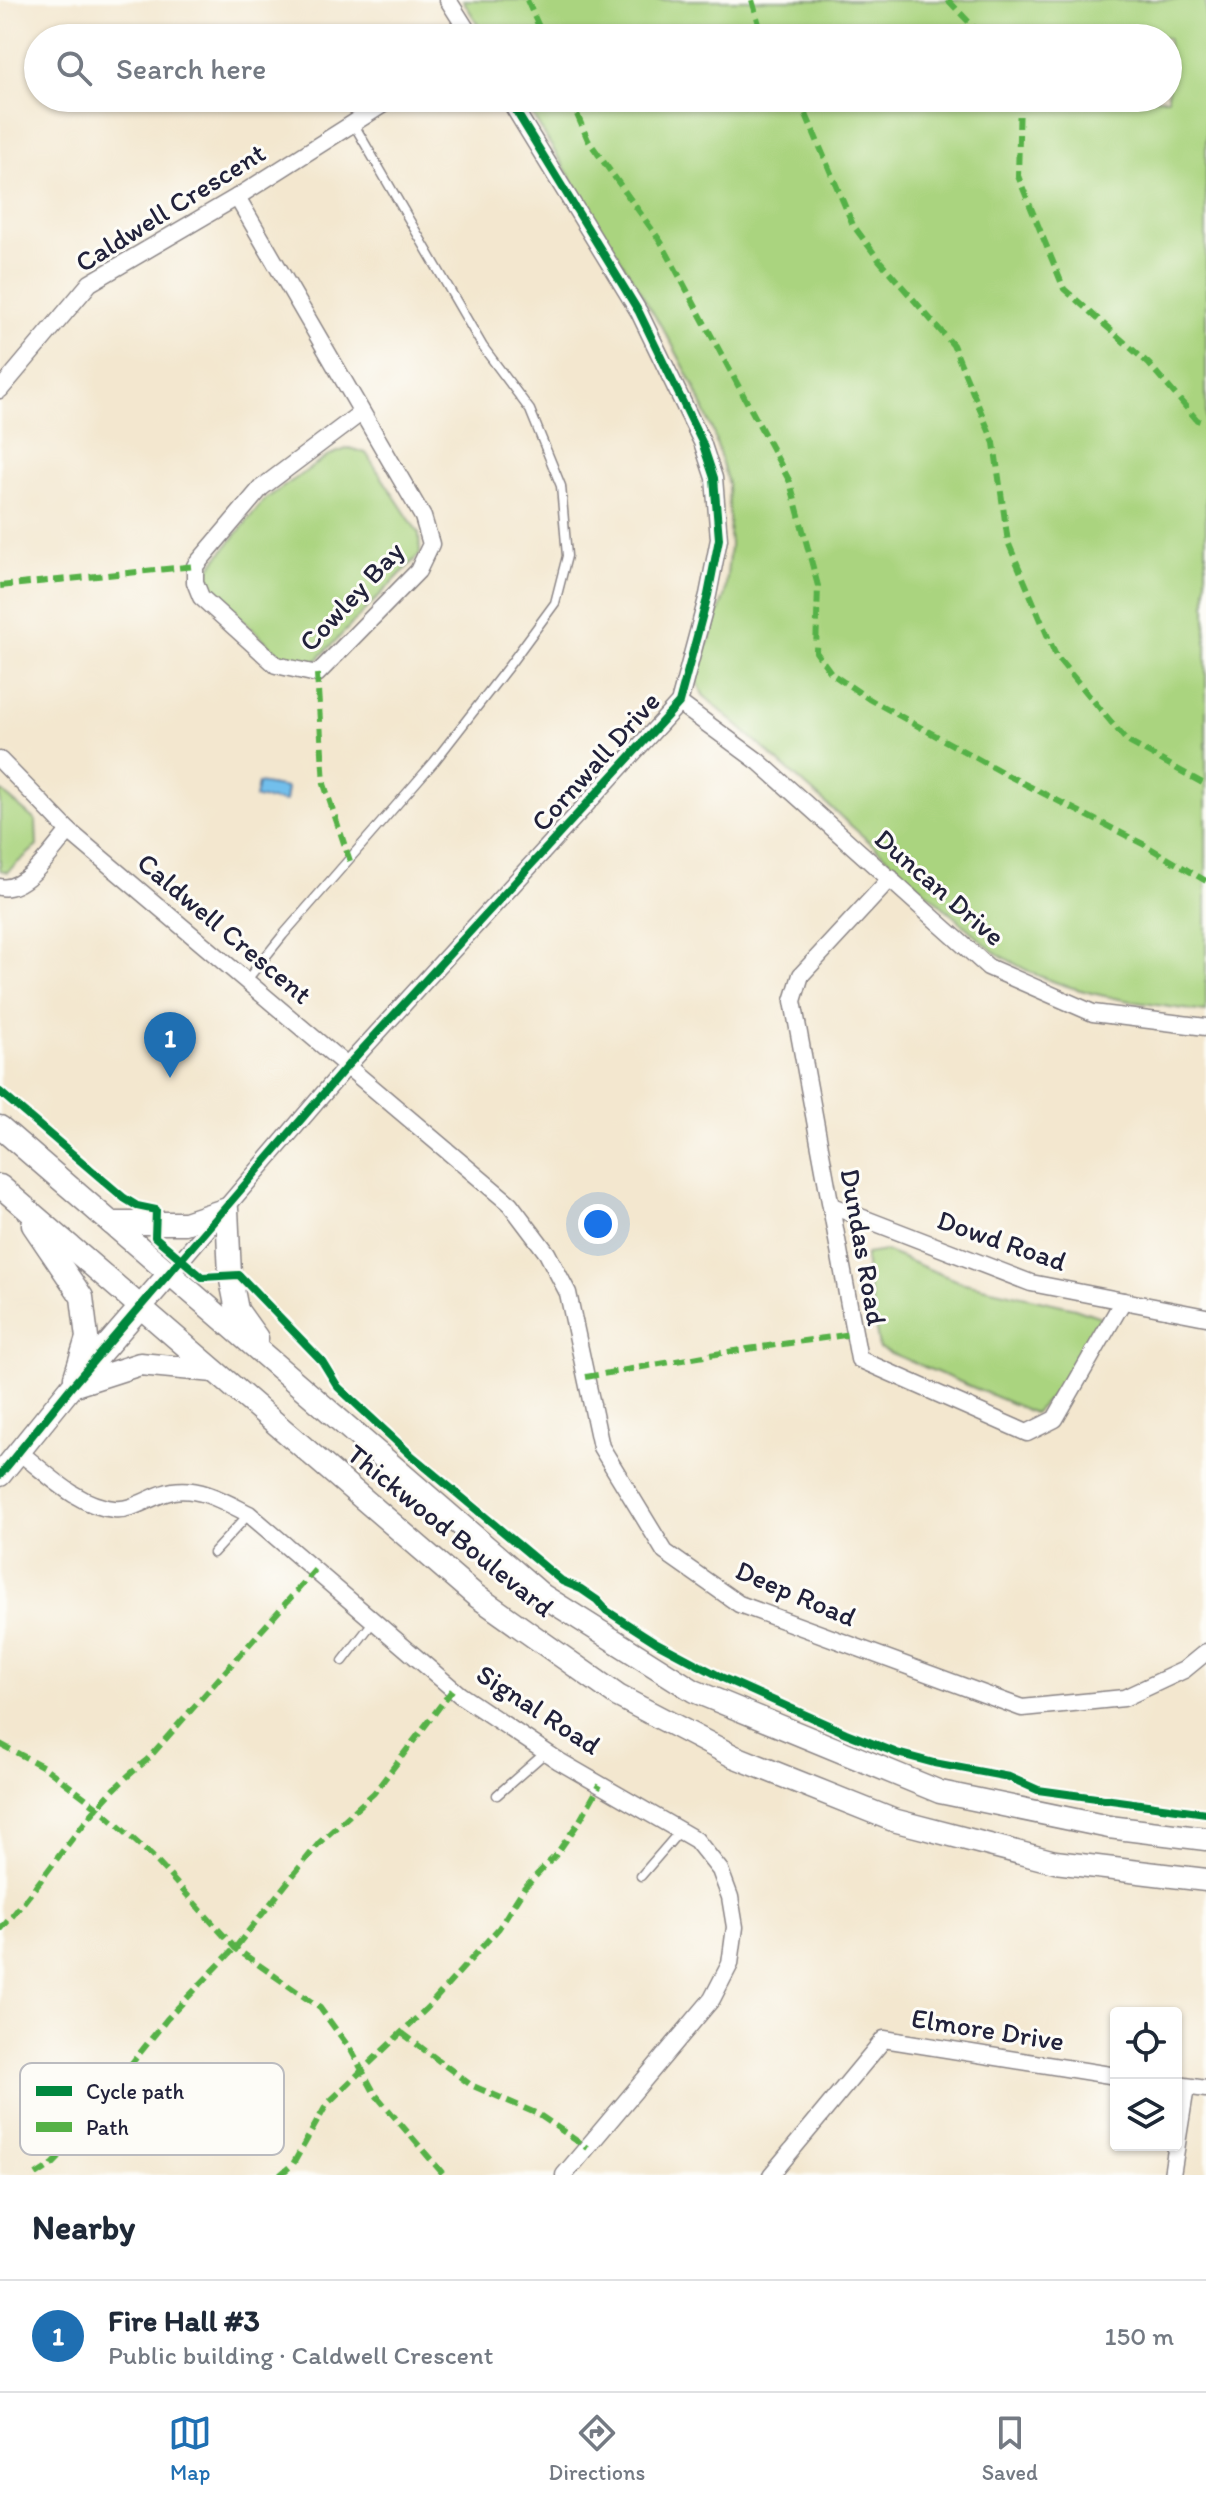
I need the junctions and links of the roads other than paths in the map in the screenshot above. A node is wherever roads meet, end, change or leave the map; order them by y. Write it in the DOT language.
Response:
graph roads {
  1 [pos="448,0"];
  2 [pos="463,24"];
  3 [pos="369,112"];
  4 [pos="517,112"];
  5 [pos="352,122"];
  6 [pos="237,197"];
  7 [pos="0,390"];
  8 [pos="362,412"];
  9 [pos="679,703"];
  10 [pos="0,760"];
  11 [pos="69,831"];
  12 [pos="891,878"];
  13 [pos="0,887"];
  14 [pos="246,981"];
  15 [pos="1206,1027"];
  16 [pos="348,1065"];
  17 [pos="0,1127"];
  18 [pos="0,1186"];
  19 [pos="17,1201"];
  20 [pos="832,1206"];
  21 [pos="227,1209"];
  22 [pos="111,1223"];
  23 [pos="169,1274"];
  24 [pos="1123,1301"];
  25 [pos="142,1307"];
  26 [pos="1206,1317"];
  27 [pos="278,1366"];
  28 [pos="214,1371"];
  29 [pos="72,1386"];
  30 [pos="19,1452"];
  31 [pos="0,1475"];
  32 [pos="249,1514"];
  33 [pos="213,1553"];
  34 [pos="374,1621"];
  35 [pos="1206,1652"];
  36 [pos="343,1661"];
  37 [pos="546,1752"];
  38 [pos="497,1795"];
  39 [pos="681,1831"];
  40 [pos="1206,1839"];
  41 [pos="641,1876"];
  42 [pos="1206,1880"];
  43 [pos="1110,2075"];
  44 [pos="1182,2086"];
  45 [pos="1206,2089"];
  46 [pos="1174,2151"];
  47 [pos="564,2175"];
  48 [pos="771,2175"];
  49 [pos="1172,2175"];
  1 -- 2 [label="street"];
  3 -- 5 [label="street, Caldwell Crescent"];
  4 -- 9 [label="street, Cornwall Drive"];
  5 -- 6 [label="street, Caldwell Crescent"];
  5 -- 14 [label="lane"];
  6 -- 7 [label="street, Caldwell Crescent"];
  6 -- 8 [label="street, Cowley Bay"];
  8 -- 8 [label="street, Cowley Bay"];
  9 -- 12 [label="street, Duncan Drive"];
  9 -- 16 [label="street, Cornwall Drive"];
  10 -- 11 [label="street, Caldwell Crescent"];
  11 -- 13 [label="street"];
  11 -- 14 [label="street, Caldwell Crescent"];
  12 -- 15 [label="street, Duncan Drive"];
  12 -- 20 [label="street, Dundas Road"];
  14 -- 16 [label="street, Caldwell Crescent"];
  16 -- 21 [label="street, Cornwall Drive"];
  16 -- 35 [label="street, Deep Road"];
  17 -- 22 [label="main road, Thickwood Boulevard"];
  18 -- 19 [label="main road, Thickwood Boulevard"];
  19 -- 25 [label="main road, Thickwood Boulevard"];
  19 -- 29 [label="main road"];
  20 -- 24 [label="street, Dowd Road"];
  20 -- 24 [label="street, Dundas Road"];
  21 -- 22 [label="main road"];
  21 -- 23 [label="street, Cornwall Drive"];
  21 -- 27 [label="main road"];
  22 -- 23 [label="main road, Thickwood Boulevard"];
  23 -- 25 [label="main road"];
  23 -- 27 [label="main road, Thickwood Boulevard"];
  24 -- 26 [label="street, Dowd Road"];
  25 -- 28 [label="main road, Thickwood Boulevard"];
  25 -- 29 [label="main road"];
  27 -- 40 [label="main road, Thickwood Boulevard"];
  28 -- 29 [label="main road"];
  28 -- 42 [label="main road, Thickwood Boulevard"];
  29 -- 30 [label="main road"];
  30 -- 31 [label="main road"];
  30 -- 32 [label="street, Signal Road"];
  32 -- 33 [label="lane"];
  32 -- 34 [label="street, Signal Road"];
  34 -- 36 [label="lane"];
  34 -- 37 [label="street, Signal Road"];
  37 -- 38 [label="lane"];
  37 -- 39 [label="street, Signal Road"];
  39 -- 41 [label="lane"];
  39 -- 47 [label="street, Signal Road"];
  43 -- 48 [label="street, Elmore Drive"];
  44 -- 45 [label="street"];
  46 -- 49 [label="street"];
}
